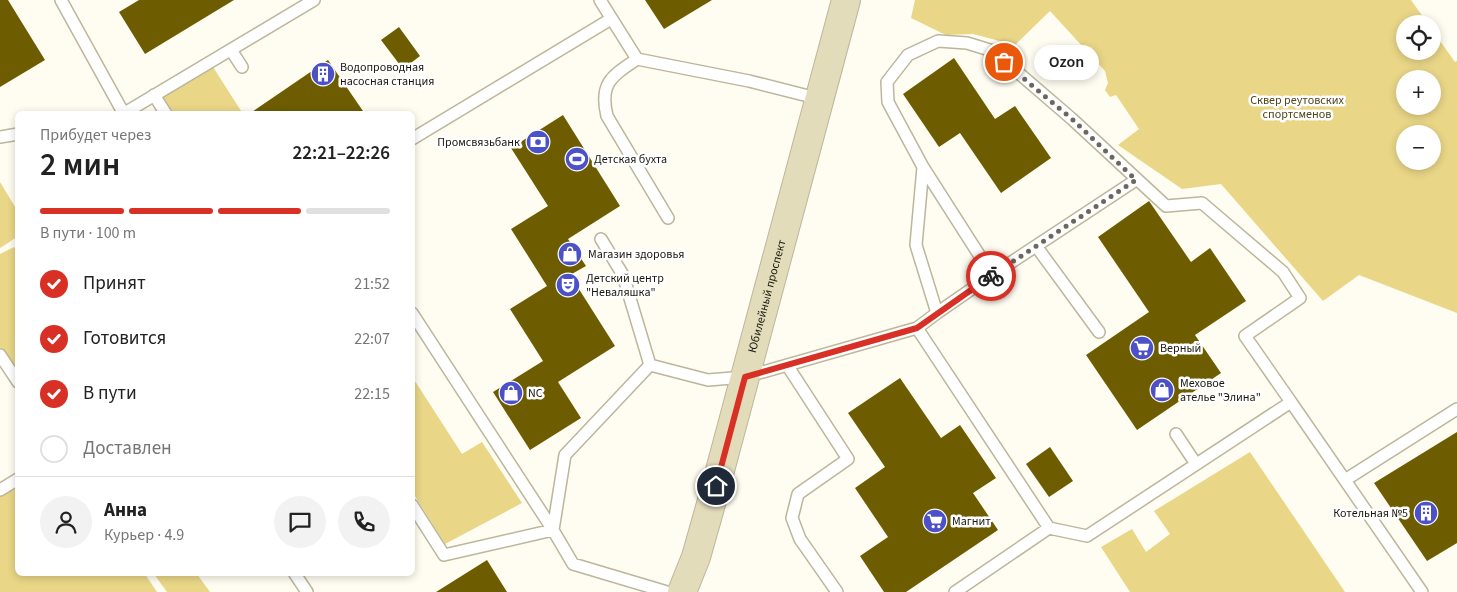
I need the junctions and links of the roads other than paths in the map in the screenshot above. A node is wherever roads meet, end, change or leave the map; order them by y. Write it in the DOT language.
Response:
graph roads {
  1 [pos="314,0"];
  2 [pos="600,0"];
  3 [pos="846,0"];
  4 [pos="66,2"];
  5 [pos="611,19"];
  6 [pos="231,50"];
  7 [pos="637,59"];
  8 [pos="242,67"];
  9 [pos="154,95"];
  10 [pos="821,99"];
  11 [pos="122,111"];
  12 [pos="129,111"];
  13 [pos="164,111"];
  14 [pos="15,134"];
  15 [pos="0,137"];
  16 [pos="415,137"];
  17 [pos="923,167"];
  18 [pos="1136,180"];
  19 [pos="668,218"];
  20 [pos="601,240"];
  21 [pos="1036,246"];
  22 [pos="992,275"];
  23 [pos="937,314"];
  24 [pos="415,318"];
  25 [pos="917,328"];
  26 [pos="1100,332"];
  27 [pos="0,355"];
  28 [pos="650,365"];
  29 [pos="788,365"];
  30 [pos="745,377"];
  31 [pos="15,378"];
  32 [pos="1291,402"];
  33 [pos="1457,409"];
  34 [pos="1176,434"];
  35 [pos="1196,464"];
  36 [pos="1345,480"];
  37 [pos="15,481"];
  38 [pos="0,490"];
  39 [pos="415,510"];
  40 [pos="1049,528"];
  41 [pos="553,530"];
  42 [pos="296,576"];
  43 [pos="307,592"];
  44 [pos="667,592"];
  45 [pos="682,592"];
  46 [pos="837,592"];
  47 [pos="955,592"];
  48 [pos="1422,592"];
  1 -- 6 [label="lane"];
  2 -- 5 [label="lane"];
  3 -- 10 [label="street, Юбилейный проспект"];
  4 -- 11 [label="lane"];
  5 -- 7 [label="lane"];
  5 -- 16 [label="lane"];
  6 -- 8 [label="lane"];
  6 -- 9 [label="lane"];
  7 -- 10 [label="lane"];
  7 -- 19 [label="lane"];
  9 -- 12 [label="lane"];
  9 -- 13 [label="lane"];
  10 -- 30 [label="street, Юбилейный проспект"];
  14 -- 15 [label="lane"];
  17 -- 18 [label="lane"];
  17 -- 22 [label="lane"];
  17 -- 23 [label="lane"];
  18 -- 21 [label="lane"];
  18 -- 32 [label="lane"];
  20 -- 28 [label="lane"];
  21 -- 22 [label="lane"];
  21 -- 26 [label="lane"];
  22 -- 23 [label="lane"];
  23 -- 25 [label="lane"];
  24 -- 41 [label="lane"];
  25 -- 29 [label="lane"];
  25 -- 40 [label="lane"];
  27 -- 31 [label="lane"];
  28 -- 30 [label="lane"];
  28 -- 41 [label="lane"];
  29 -- 30 [label="lane"];
  29 -- 46 [label="lane"];
  30 -- 45 [label="street, Юбилейный проспект"];
  32 -- 35 [label="lane"];
  32 -- 36 [label="lane"];
  33 -- 36 [label="lane"];
  34 -- 35 [label="lane"];
  35 -- 40 [label="lane"];
  36 -- 48 [label="lane"];
  37 -- 38 [label="lane"];
  39 -- 41 [label="lane"];
  40 -- 47 [label="lane"];
  41 -- 44 [label="lane"];
  42 -- 43 [label="lane"];
}
